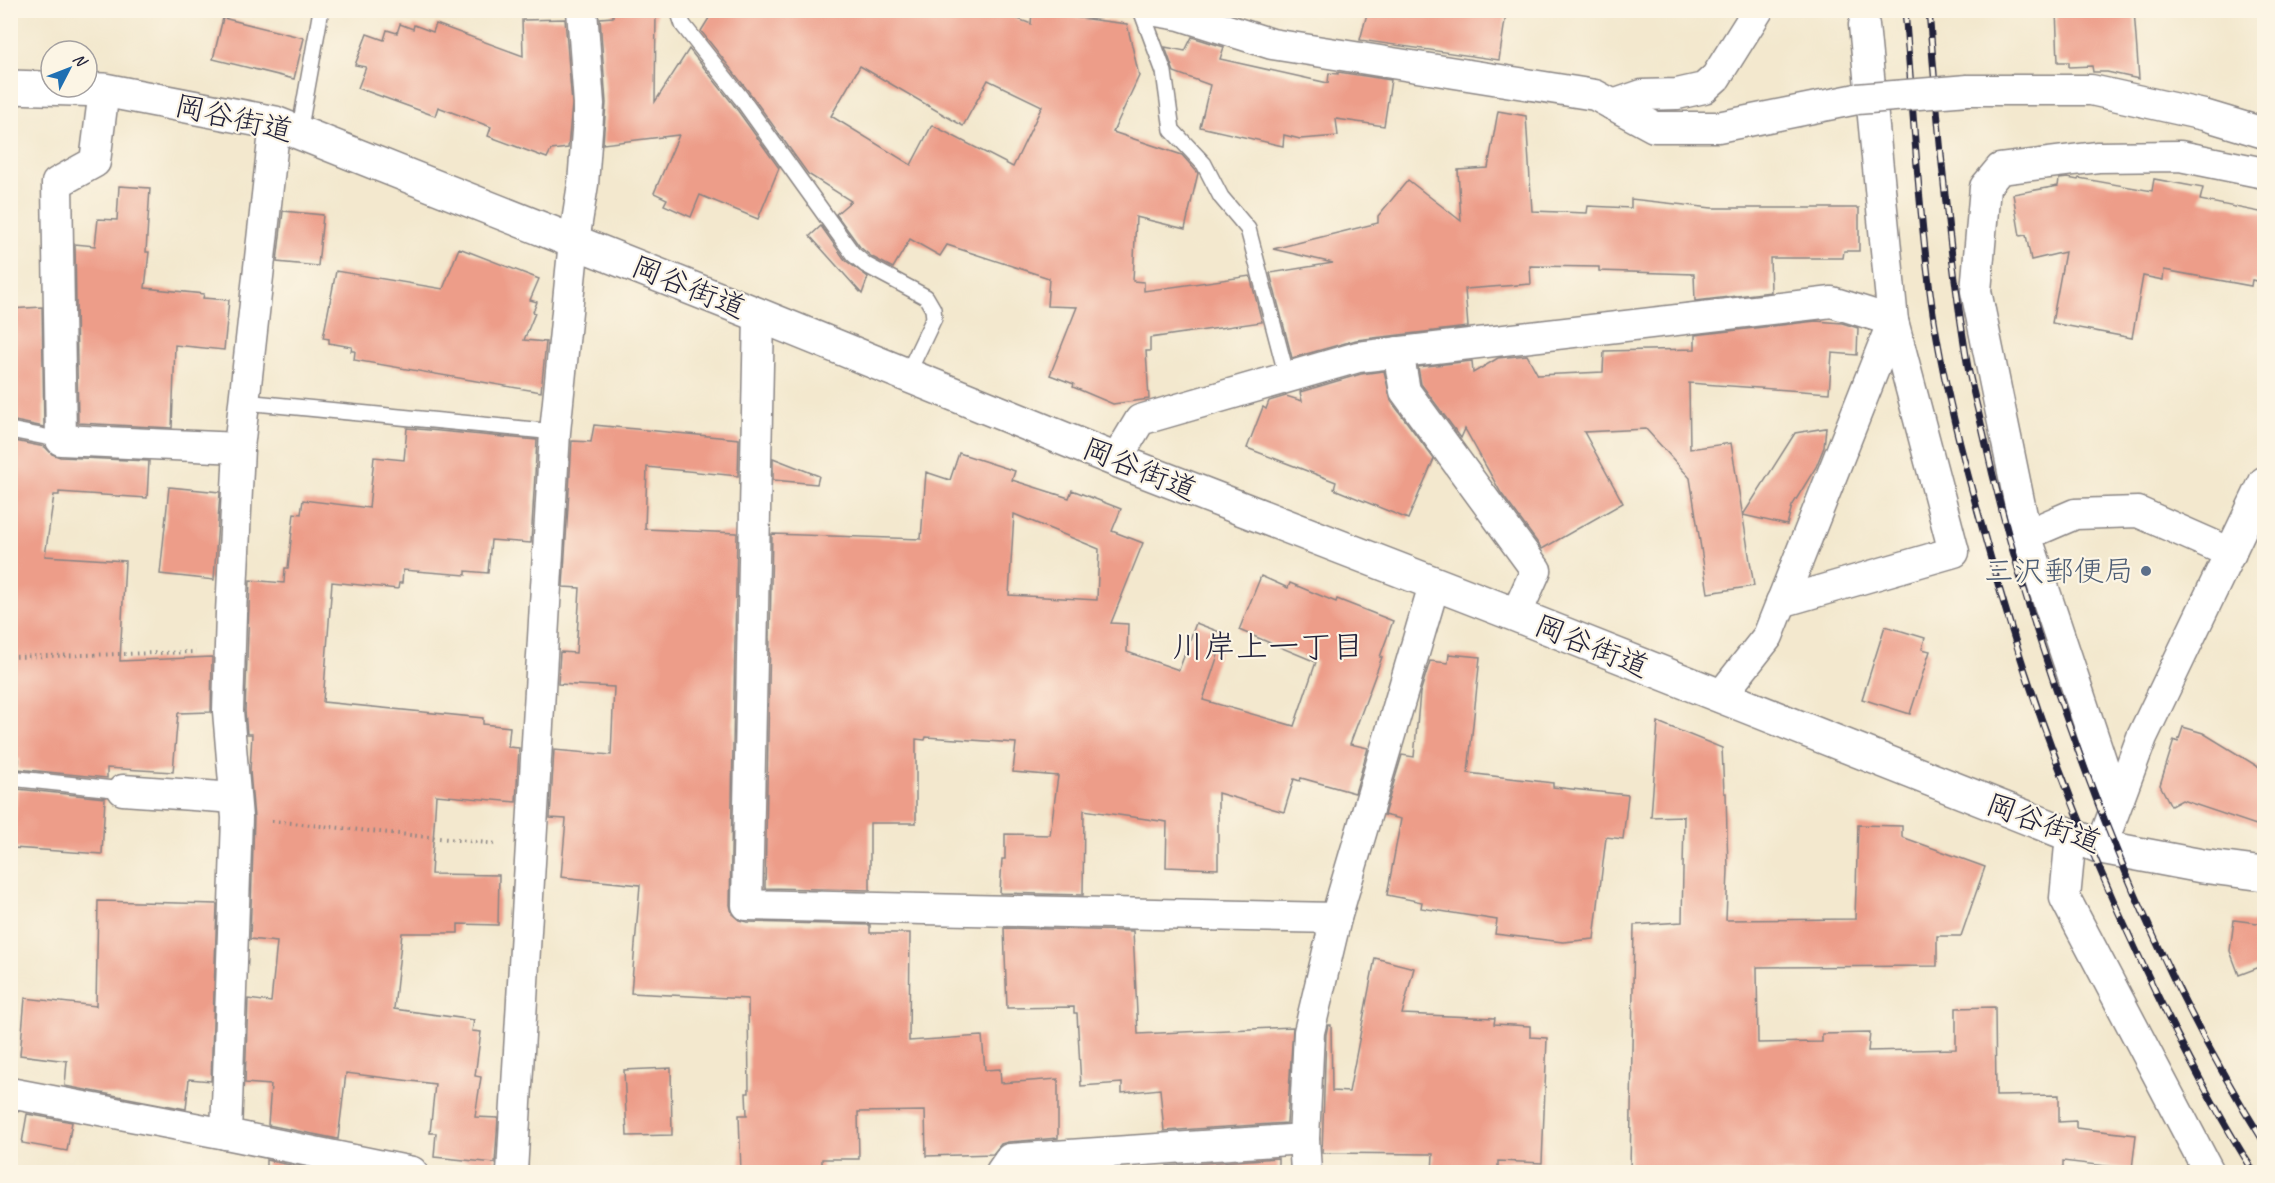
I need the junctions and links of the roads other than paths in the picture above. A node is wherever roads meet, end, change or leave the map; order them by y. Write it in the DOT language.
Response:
graph roads {
  1 [pos="321,10"];
  2 [pos="582,10"];
  3 [pos="678,10"];
  4 [pos="1141,10"];
  5 [pos="1150,10"];
  6 [pos="1758,10"];
  7 [pos="1864,25"];
  8 [pos="10,87"];
  9 [pos="104,90"];
  10 [pos="1612,105"];
  11 [pos="287,128"];
  12 [pos="2265,133"];
  13 [pos="2265,173"];
  14 [pos="574,241"];
  15 [pos="759,315"];
  16 [pos="1893,321"];
  17 [pos="1398,352"];
  18 [pos="907,375"];
  19 [pos="1287,377"];
  20 [pos="244,402"];
  21 [pos="10,430"];
  22 [pos="555,432"];
  23 [pos="61,440"];
  24 [pos="239,448"];
  25 [pos="1116,460"];
  26 [pos="2263,488"];
  27 [pos="2026,535"];
  28 [pos="2231,553"];
  29 [pos="1434,585"];
  30 [pos="1781,602"];
  31 [pos="1516,615"];
  32 [pos="1720,697"];
  33 [pos="10,778"];
  34 [pos="123,790"];
  35 [pos="2116,805"];
  36 [pos="236,808"];
  37 [pos="2071,835"];
  38 [pos="2101,847"];
  39 [pos="2265,874"];
  40 [pos="1336,918"];
  41 [pos="10,1093"];
  42 [pos="226,1134"];
  43 [pos="1304,1139"];
  44 [pos="412,1173"];
  45 [pos="512,1173"];
  46 [pos="1001,1173"];
  47 [pos="1306,1173"];
  48 [pos="2209,1173"];
  1 -- 11 [label="lane"];
  2 -- 14 [label="street"];
  3 -- 18 [label="lane"];
  4 -- 19 [label="lane"];
  5 -- 10 [label="street"];
  6 -- 10 [label="street"];
  7 -- 16 [label="street"];
  8 -- 9 [label="main road, 岡谷街道"];
  9 -- 11 [label="main road, 岡谷街道"];
  9 -- 23 [label="street"];
  10 -- 12 [label="street, bridge"];
  11 -- 14 [label="main road, 岡谷街道"];
  11 -- 20 [label="street"];
  13 -- 27 [label="street"];
  14 -- 15 [label="main road, 岡谷街道"];
  14 -- 22 [label="street"];
  15 -- 18 [label="main road, 岡谷街道"];
  15 -- 40 [label="street"];
  16 -- 17 [label="street"];
  16 -- 30 [label="street"];
  16 -- 30 [label="street"];
  17 -- 19 [label="street"];
  17 -- 31 [label="street"];
  18 -- 25 [label="main road, 岡谷街道"];
  19 -- 25 [label="street"];
  20 -- 22 [label="lane"];
  20 -- 24 [label="street"];
  21 -- 23 [label="lane"];
  22 -- 45 [label="street"];
  23 -- 24 [label="street"];
  24 -- 36 [label="street"];
  25 -- 29 [label="main road, 岡谷街道"];
  26 -- 28 [label="street"];
  27 -- 28 [label="street"];
  27 -- 35 [label="street"];
  28 -- 35 [label="street"];
  29 -- 31 [label="main road, 岡谷街道"];
  29 -- 40 [label="street"];
  30 -- 32 [label="street"];
  31 -- 32 [label="main road, 岡谷街道"];
  32 -- 37 [label="main road, 岡谷街道"];
  33 -- 34 [label="lane"];
  34 -- 36 [label="street"];
  35 -- 38 [label="street"];
  36 -- 42 [label="street"];
  37 -- 38 [label="main road, 岡谷街道"];
  37 -- 48 [label="street"];
  38 -- 39 [label="main road, 岡谷街道"];
  40 -- 43 [label="street"];
  41 -- 42 [label="street"];
  42 -- 44 [label="street"];
  43 -- 46 [label="street"];
  43 -- 47 [label="street"];
}
